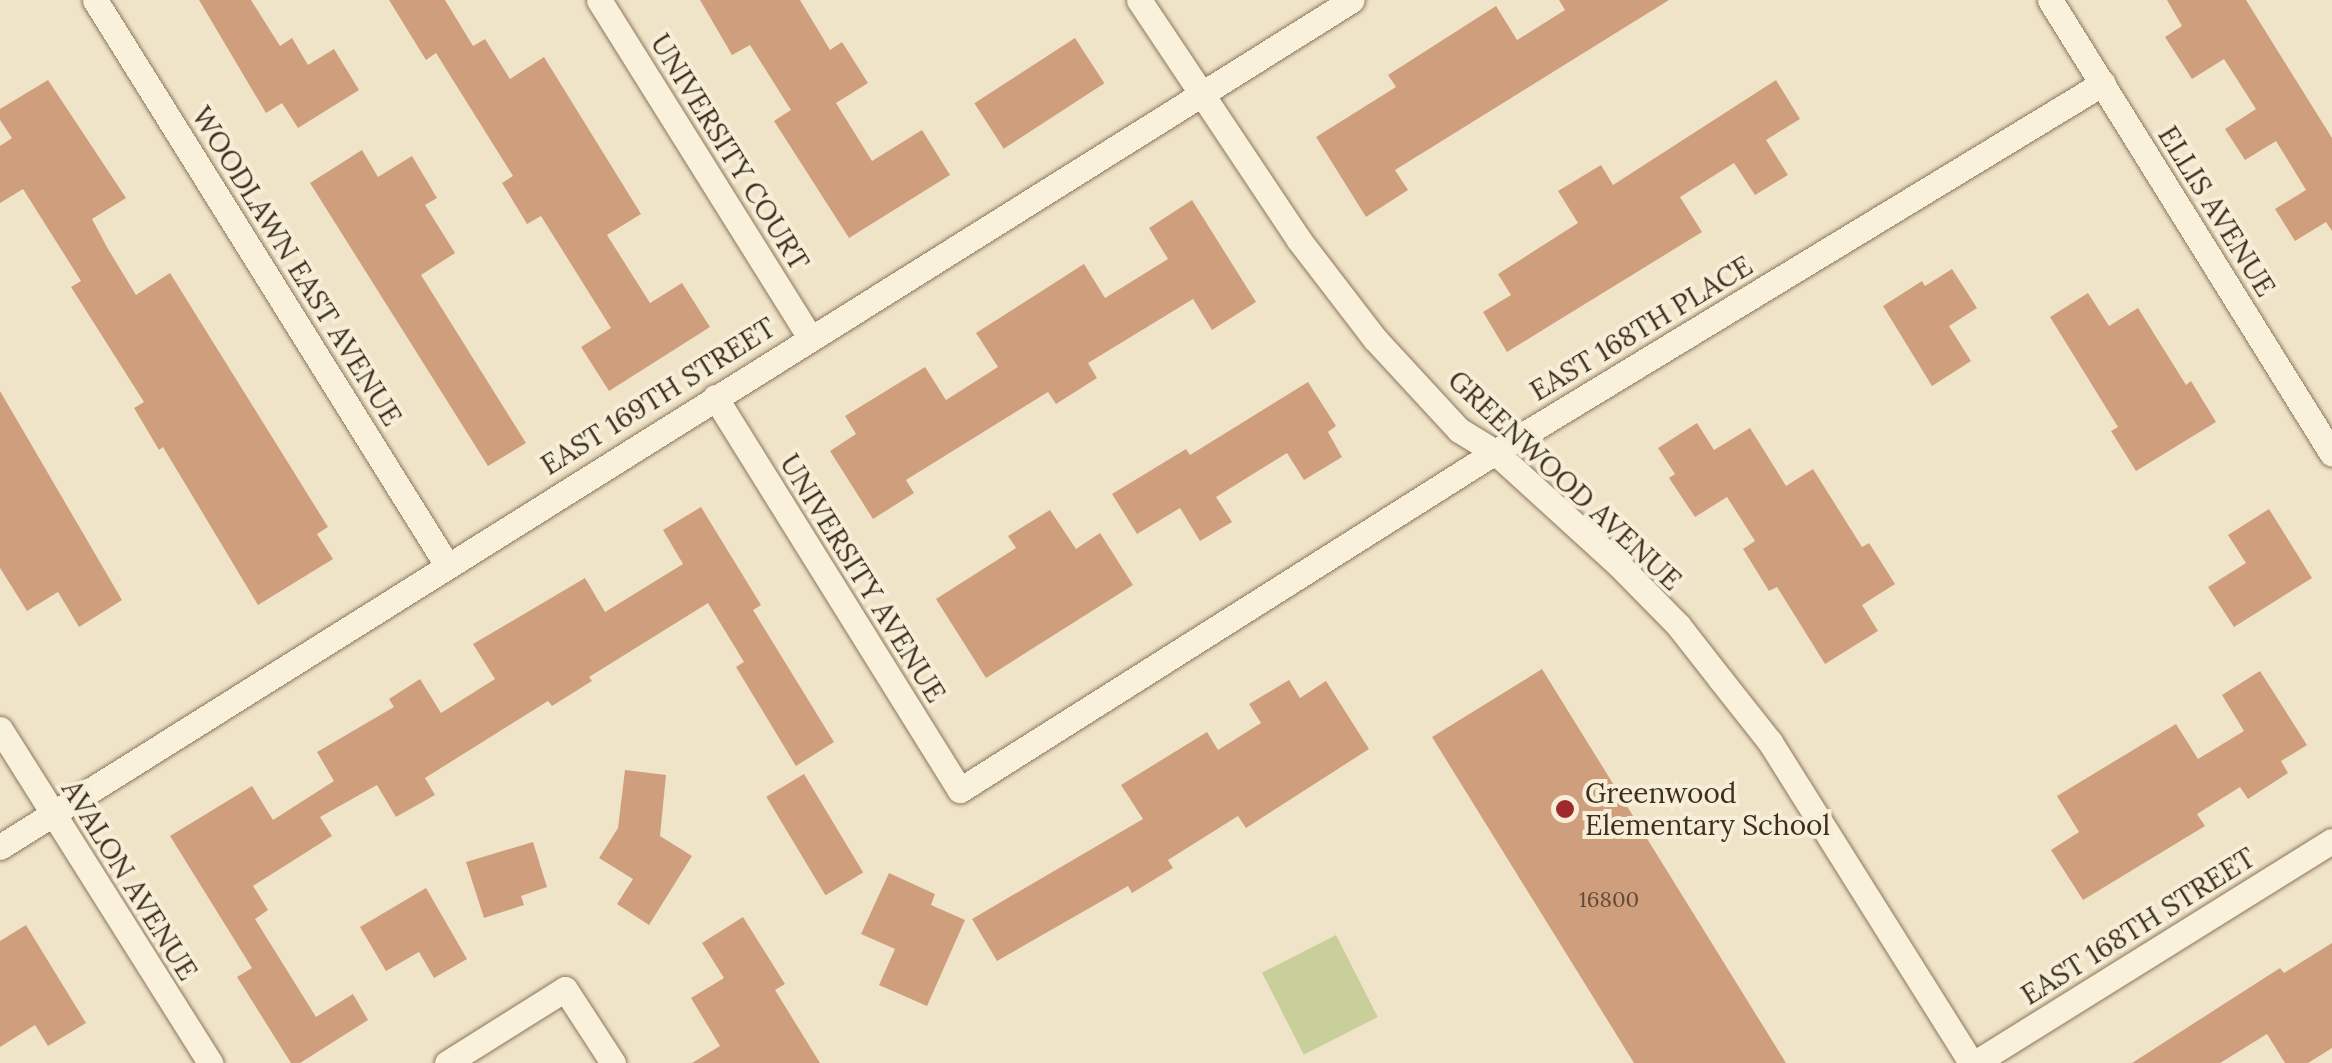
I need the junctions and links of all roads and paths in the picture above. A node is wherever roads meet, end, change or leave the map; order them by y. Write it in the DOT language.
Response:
graph roads {
  1 [pos="95,0"];
  2 [pos="599,0"];
  3 [pos="1139,0"];
  4 [pos="1352,0"];
  5 [pos="2050,0"];
  6 [pos="2104,84"];
  7 [pos="1198,94"];
  8 [pos="809,336"];
  9 [pos="715,397"];
  10 [pos="1495,452"];
  11 [pos="2332,454"];
  12 [pos="448,565"];
  13 [pos="0,729"];
  14 [pos="960,790"];
  15 [pos="53,814"];
  16 [pos="2332,841"];
  17 [pos="0,848"];
  18 [pos="210,1063"];
  19 [pos="447,1063"];
  20 [pos="613,1063"];
  21 [pos="1973,1063"];
  1 -- 12 [label="street, WOODLAWN EAST AVENUE"];
  2 -- 8 [label="street, UNIVERSITY COURT"];
  3 -- 7 [label="street, GREENWOOD AVENUE"];
  4 -- 7 [label="street, EAST 169TH STREET"];
  5 -- 6 [label="street, ELLIS AVENUE"];
  6 -- 10 [label="street, EAST 168TH PLACE"];
  6 -- 11 [label="street, ELLIS AVENUE"];
  7 -- 8 [label="street, EAST 169TH STREET"];
  7 -- 10 [label="street, GREENWOOD AVENUE"];
  8 -- 9 [label="street, EAST 169TH STREET"];
  9 -- 12 [label="street, EAST 169TH STREET"];
  9 -- 14 [label="street, UNIVERSITY AVENUE"];
  10 -- 14 [label="street, EAST 168TH PLACE"];
  10 -- 21 [label="street, GREENWOOD AVENUE"];
  12 -- 15 [label="street, EAST 169TH STREET"];
  13 -- 15 [label="street, AVALON AVENUE"];
  15 -- 17 [label="street, EAST 169TH STREET"];
  15 -- 18 [label="street, AVALON AVENUE"];
  16 -- 21 [label="street, EAST 168TH STREET"];
  19 -- 20 [label="street"];
}
